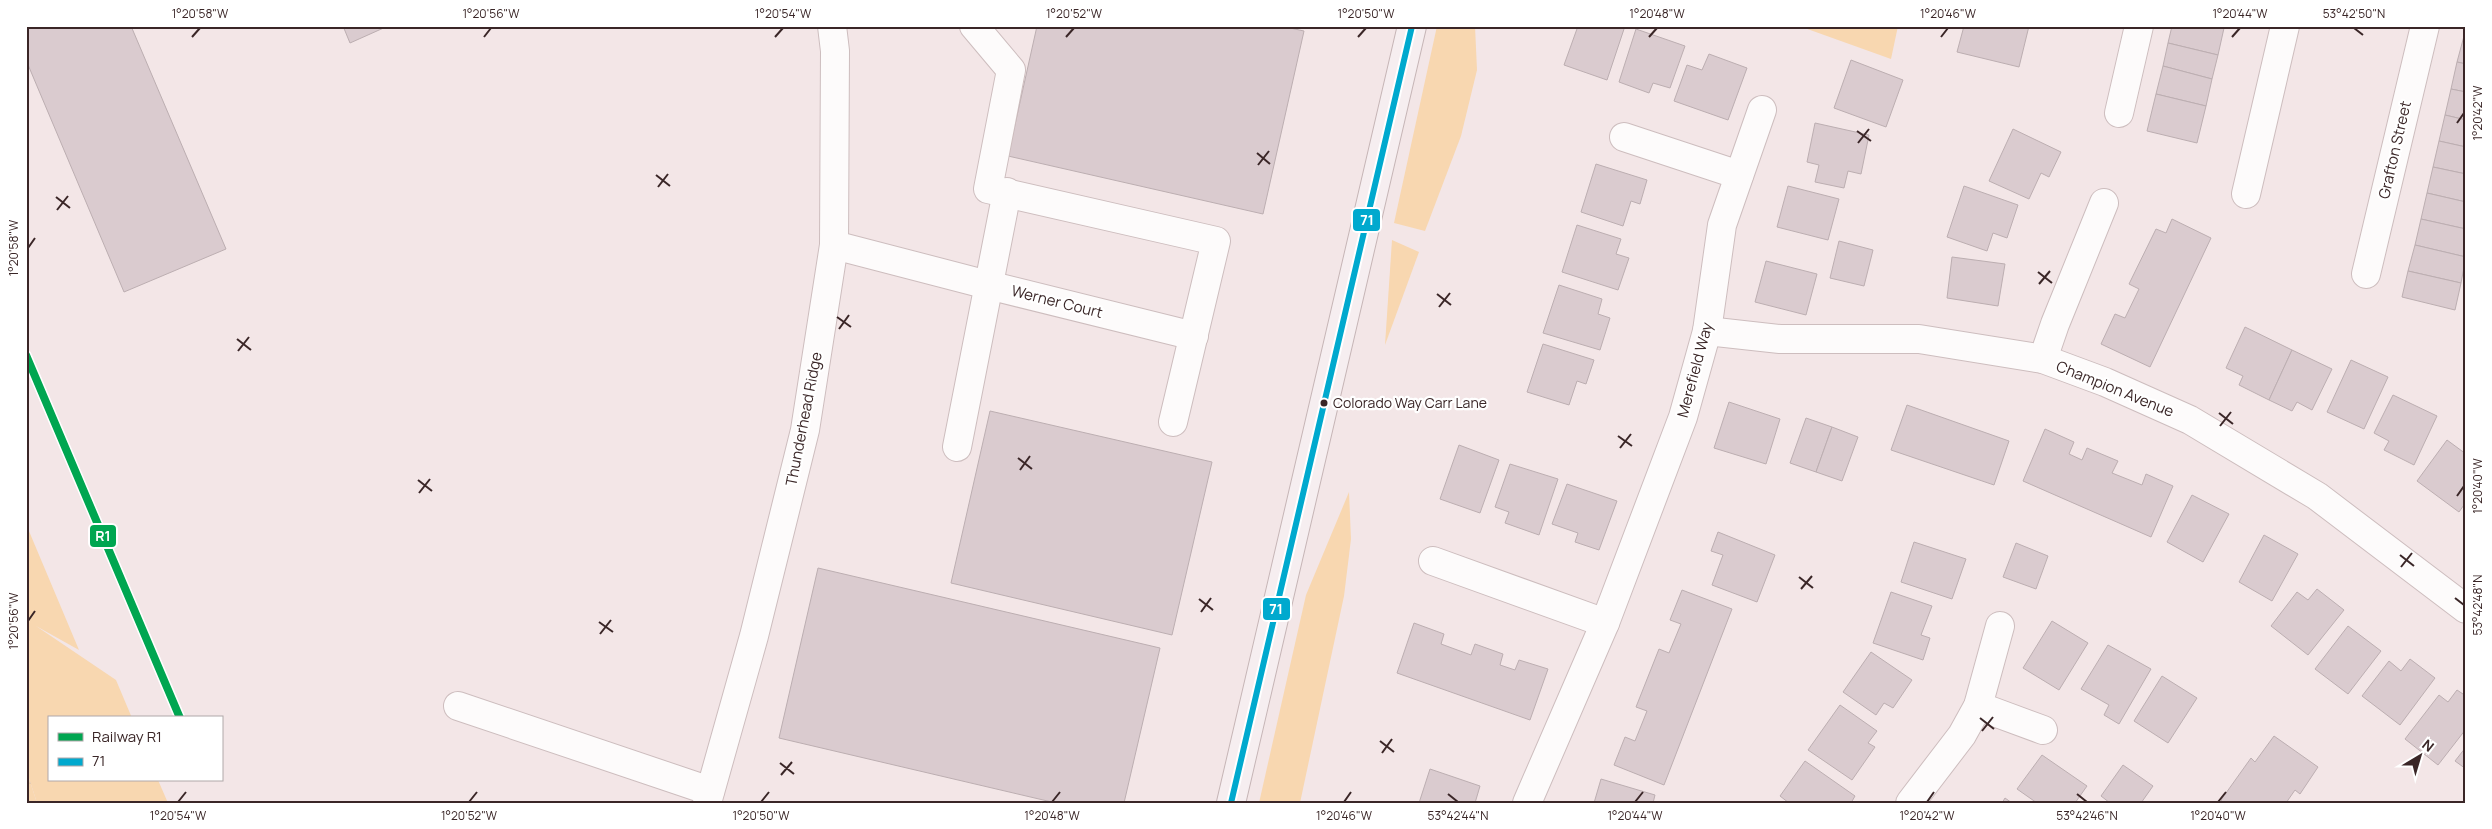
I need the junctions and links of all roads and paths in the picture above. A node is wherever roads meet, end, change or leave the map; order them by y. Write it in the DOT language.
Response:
graph roads {
  1 [pos="832,26"];
  2 [pos="974,26"];
  3 [pos="1412,26"];
  4 [pos="2139,26"];
  5 [pos="2285,26"];
  6 [pos="2425,26"];
  7 [pos="1762,110"];
  8 [pos="2119,113"];
  9 [pos="1624,137"];
  10 [pos="1739,175"];
  11 [pos="1007,192"];
  12 [pos="2246,194"];
  13 [pos="2104,203"];
  14 [pos="834,244"];
  15 [pos="2366,274"];
  16 [pos="988,286"];
  17 [pos="1707,331"];
  18 [pos="1194,336"];
  19 [pos="2043,359"];
  20 [pos="1173,422"];
  21 [pos="956,447"];
  22 [pos="1433,561"];
  23 [pos="2466,609"];
  24 [pos="1605,623"];
  25 [pos="2000,626"];
  26 [pos="458,706"];
  27 [pos="1978,706"];
  28 [pos="2043,730"];
  29 [pos="708,797"];
  30 [pos="1231,803"];
  31 [pos="1527,803"];
  32 [pos="1910,803"];
  1 -- 14 [label="street, Thunderhead Ridge"];
  2 -- 11 [label="street"];
  3 -- 30 [label="main road"];
  4 -- 8 [label="street"];
  5 -- 12 [label="street"];
  6 -- 15 [label="street, Grafton Street"];
  7 -- 10 [label="street, Merefield Way"];
  9 -- 10 [label="street"];
  10 -- 17 [label="street, Merefield Way"];
  11 -- 16 [label="street"];
  11 -- 18 [label="street"];
  13 -- 19 [label="street"];
  14 -- 16 [label="street, Werner Court"];
  14 -- 29 [label="street, Thunderhead Ridge"];
  16 -- 18 [label="street, Werner Court"];
  16 -- 21 [label="street"];
  17 -- 19 [label="street, Champion Avenue"];
  17 -- 24 [label="street, Merefield Way"];
  18 -- 20 [label="street"];
  19 -- 23 [label="street, Champion Avenue"];
  22 -- 24 [label="street"];
  24 -- 31 [label="street, Merefield Way"];
  25 -- 27 [label="street"];
  26 -- 29 [label="street"];
  27 -- 28 [label="street"];
  27 -- 32 [label="street"];
}
